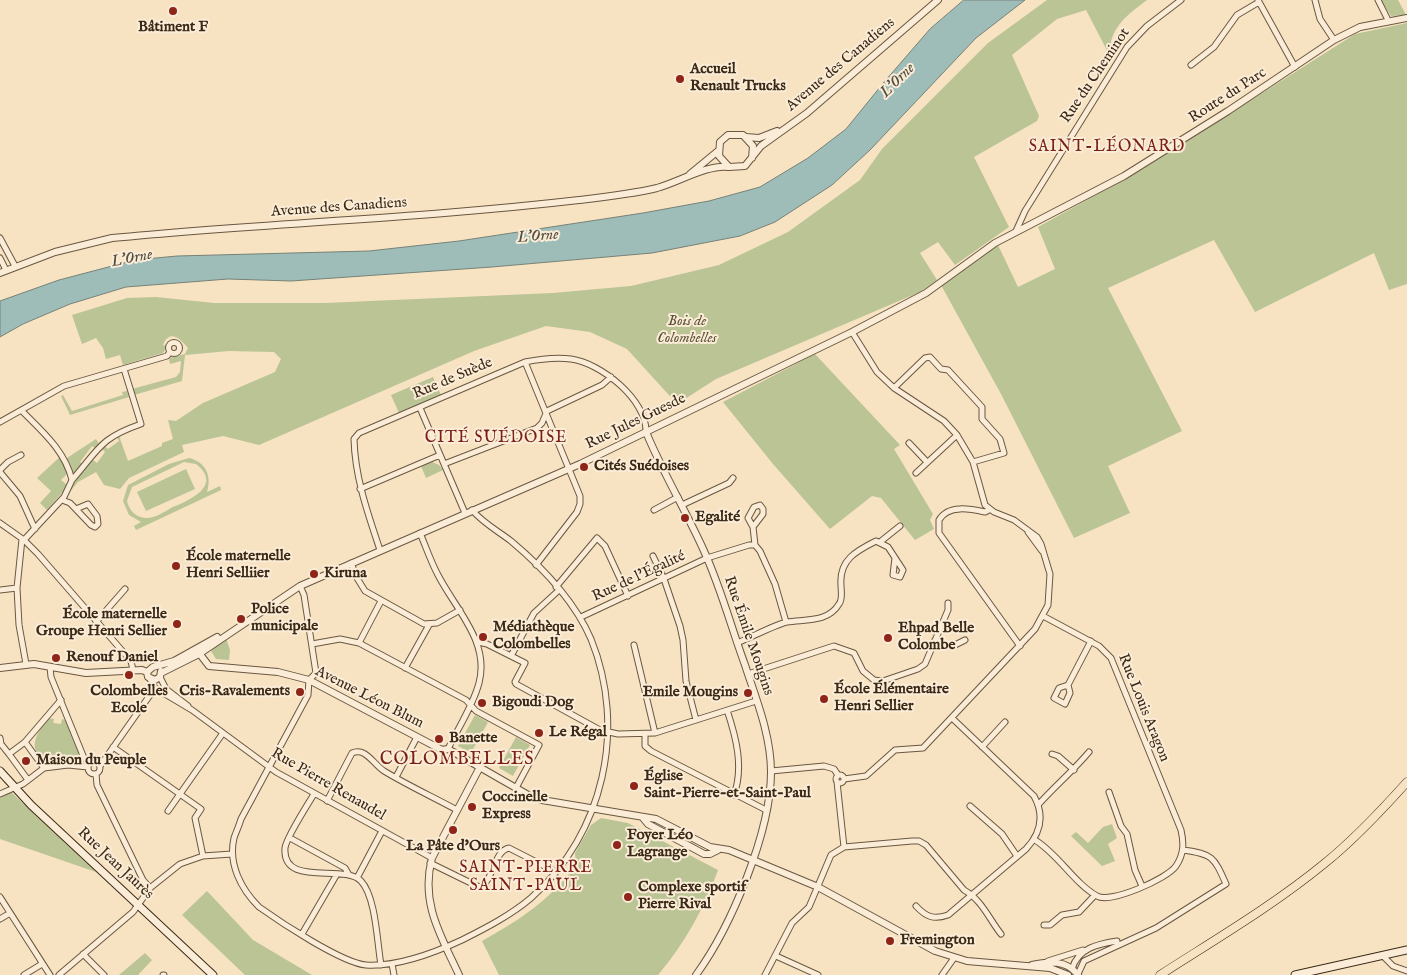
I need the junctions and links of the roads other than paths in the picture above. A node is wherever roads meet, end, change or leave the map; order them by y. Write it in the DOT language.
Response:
graph roads {
  1 [pos="938,0"];
  2 [pos="1180,0"];
  3 [pos="1315,0"];
  4 [pos="1378,0"];
  5 [pos="1259,1"];
  6 [pos="1407,18"];
  7 [pos="1388,20"];
  8 [pos="1334,40"];
  9 [pos="1191,65"];
  10 [pos="1296,67"];
  11 [pos="783,129"];
  12 [pos="746,137"];
  13 [pos="718,151"];
  14 [pos="752,158"];
  15 [pos="729,167"];
  16 [pos="682,180"];
  17 [pos="1016,231"];
  18 [pos="0,238"];
  19 [pos="0,258"];
  20 [pos="15,266"];
  21 [pos="3,271"];
  22 [pos="938,283"];
  23 [pos="852,332"];
  24 [pos="170,352"];
  25 [pos="525,362"];
  26 [pos="124,369"];
  27 [pos="611,377"];
  28 [pos="894,388"];
  29 [pos="420,408"];
  30 [pos="22,411"];
  31 [pos="546,417"];
  32 [pos="0,422"];
  33 [pos="646,432"];
  34 [pos="956,435"];
  35 [pos="909,443"];
  36 [pos="440,455"];
  37 [pos="21,456"];
  38 [pos="927,462"];
  39 [pos="973,462"];
  40 [pos="444,464"];
  41 [pos="568,469"];
  42 [pos="0,471"];
  43 [pos="916,474"];
  44 [pos="733,478"];
  45 [pos="72,480"];
  46 [pos="360,489"];
  47 [pos="678,497"];
  48 [pos="983,498"];
  49 [pos="62,500"];
  50 [pos="682,505"];
  51 [pos="974,508"];
  52 [pos="76,509"];
  53 [pos="472,510"];
  54 [pos="654,510"];
  55 [pos="989,510"];
  56 [pos="465,513"];
  57 [pos="0,523"];
  58 [pos="900,526"];
  59 [pos="753,527"];
  60 [pos="35,529"];
  61 [pos="420,532"];
  62 [pos="23,539"];
  63 [pos="880,542"];
  64 [pos="755,545"];
  65 [pos="380,550"];
  66 [pos="653,556"];
  67 [pos="707,558"];
  68 [pos="895,558"];
  69 [pos="351,563"];
  70 [pos="536,564"];
  71 [pos="664,579"];
  72 [pos="300,586"];
  73 [pos="17,588"];
  74 [pos="125,589"];
  75 [pos="557,589"];
  76 [pos="0,590"];
  77 [pos="628,596"];
  78 [pos="381,601"];
  79 [pos="948,603"];
  80 [pos="460,610"];
  81 [pos="1043,616"];
  82 [pos="581,617"];
  83 [pos="96,622"];
  84 [pos="786,622"];
  85 [pos="429,625"];
  86 [pos="935,640"];
  87 [pos="965,640"];
  88 [pos="478,642"];
  89 [pos="1091,642"];
  90 [pos="359,643"];
  91 [pos="737,643"];
  92 [pos="312,644"];
  93 [pos="634,645"];
  94 [pos="1020,646"];
  95 [pos="198,651"];
  96 [pos="511,656"];
  97 [pos="26,664"];
  98 [pos="50,666"];
  99 [pos="156,666"];
  100 [pos="0,668"];
  101 [pos="405,668"];
  102 [pos="133,670"];
  103 [pos="148,672"];
  104 [pos="748,674"];
  105 [pos="162,678"];
  106 [pos="150,679"];
  107 [pos="309,680"];
  108 [pos="1068,685"];
  109 [pos="156,689"];
  110 [pos="61,700"];
  111 [pos="756,701"];
  112 [pos="470,704"];
  113 [pos="192,710"];
  114 [pos="727,710"];
  115 [pos="952,718"];
  116 [pos="696,720"];
  117 [pos="1005,722"];
  118 [pos="223,733"];
  119 [pos="609,733"];
  120 [pos="655,733"];
  121 [pos="645,734"];
  122 [pos="417,737"];
  123 [pos="0,738"];
  124 [pos="25,742"];
  125 [pos="982,746"];
  126 [pos="113,747"];
  127 [pos="448,749"];
  128 [pos="1089,752"];
  129 [pos="8,754"];
  130 [pos="1052,754"];
  131 [pos="89,765"];
  132 [pos="100,766"];
  133 [pos="270,767"];
  134 [pos="480,767"];
  135 [pos="44,768"];
  136 [pos="1074,770"];
  137 [pos="0,771"];
  138 [pos="771,772"];
  139 [pos="96,774"];
  140 [pos="396,777"];
  141 [pos="837,779"];
  142 [pos="28,780"];
  143 [pos="1407,782"];
  144 [pos="517,786"];
  145 [pos="14,788"];
  146 [pos="1109,792"];
  147 [pos="0,794"];
  148 [pos="180,794"];
  149 [pos="314,794"];
  150 [pos="734,795"];
  151 [pos="327,801"];
  152 [pos="1038,805"];
  153 [pos="970,806"];
  154 [pos="457,810"];
  155 [pos="593,810"];
  156 [pos="766,810"];
  157 [pos="168,811"];
  158 [pos="382,831"];
  159 [pos="290,838"];
  160 [pos="1035,840"];
  161 [pos="844,848"];
  162 [pos="1183,850"];
  163 [pos="232,854"];
  164 [pos="203,856"];
  165 [pos="1017,856"];
  166 [pos="752,860"];
  167 [pos="431,861"];
  168 [pos="556,872"];
  169 [pos="337,874"];
  170 [pos="349,875"];
  171 [pos="357,878"];
  172 [pos="1142,886"];
  173 [pos="818,887"];
  174 [pos="150,888"];
  175 [pos="972,895"];
  176 [pos="1095,895"];
  177 [pos="0,897"];
  178 [pos="138,904"];
  179 [pos="916,906"];
  180 [pos="10,913"];
  181 [pos="0,919"];
  182 [pos="1044,925"];
  183 [pos="302,934"];
  184 [pos="1001,934"];
  185 [pos="1125,940"];
  186 [pos="446,947"];
  187 [pos="1086,950"];
  188 [pos="1407,950"];
  189 [pos="83,954"];
  190 [pos="776,956"];
  191 [pos="1383,956"];
  192 [pos="954,958"];
  193 [pos="1041,963"];
  194 [pos="42,964"];
  195 [pos="392,964"];
  196 [pos="381,965"];
  197 [pos="1026,966"];
  198 [pos="1407,971"];
  199 [pos="1070,973"];
  200 [pos="815,974"];
  201 [pos="24,975"];
  202 [pos="50,975"];
  203 [pos="59,975"];
  204 [pos="104,975"];
  205 [pos="213,975"];
  206 [pos="394,975"];
  207 [pos="459,975"];
  208 [pos="696,975"];
  209 [pos="765,975"];
  210 [pos="942,975"];
  211 [pos="1078,975"];
  212 [pos="1160,975"];
  213 [pos="1295,975"];
  1 -- 11 [label="street, Avenue des Canadiens"];
  2 -- 17 [label="street, Rue du Cheminot"];
  3 -- 8 [label="street"];
  4 -- 7 [label="street"];
  5 -- 9 [label="street"];
  5 -- 10 [label="street"];
  6 -- 7 [label="street, Route du Parc"];
  7 -- 8 [label="street, Route du Parc"];
  8 -- 10 [label="street, Route du Parc"];
  10 -- 17 [label="street, Route du Parc"];
  11 -- 12 [label="street, Avenue des Canadiens"];
  11 -- 14 [label="street, Avenue des Canadiens"];
  12 -- 13 [label="street"];
  12 -- 14 [label="street"];
  13 -- 15 [label="street"];
  13 -- 16 [label="street, Avenue des Canadiens"];
  14 -- 15 [label="street"];
  15 -- 16 [label="street, Avenue des Canadiens"];
  16 -- 20 [label="street, Avenue des Canadiens"];
  17 -- 22 [label="street, Route du Parc"];
  18 -- 20 [label="street"];
  19 -- 21 [label="street"];
  20 -- 21 [label="street, Avenue des Canadiens"];
  22 -- 23 [label="street, Rue Jules Guesde"];
  23 -- 28 [label="street"];
  23 -- 33 [label="street, Rue Jules Guesde"];
  24 -- 26 [label="street"];
  25 -- 27 [label="street, Rue de Suède"];
  25 -- 29 [label="street, Rue de Suède"];
  25 -- 31 [label="street"];
  26 -- 30 [label="street"];
  26 -- 45 [label="street"];
  27 -- 31 [label="street"];
  27 -- 33 [label="street, Rue de Suède"];
  28 -- 34 [label="street"];
  28 -- 39 [label="street"];
  29 -- 36 [label="street"];
  29 -- 46 [label="street, Rue de Suède"];
  30 -- 32 [label="street"];
  30 -- 45 [label="street"];
  31 -- 40 [label="street"];
  31 -- 41 [label="street"];
  33 -- 41 [label="street, Rue Jules Guesde"];
  33 -- 47 [label="street, Rue Émile Mougins"];
  34 -- 38 [label="street"];
  34 -- 39 [label="street"];
  35 -- 38 [label="street"];
  36 -- 40 [label="street"];
  36 -- 46 [label="street"];
  37 -- 42 [label="street"];
  38 -- 43 [label="street"];
  39 -- 48 [label="street"];
  40 -- 56 [label="street"];
  41 -- 53 [label="street, Rue Jules Guesde"];
  41 -- 70 [label="street"];
  42 -- 60 [label="street"];
  44 -- 50 [label="street"];
  45 -- 49 [label="street"];
  46 -- 65 [label="street, Rue de Suède"];
  47 -- 50 [label="street, Rue Émile Mougins"];
  47 -- 54 [label="street"];
  48 -- 51 [label="street"];
  48 -- 55 [label="street"];
  49 -- 52 [label="street"];
  49 -- 60 [label="street"];
  50 -- 67 [label="street, Rue Émile Mougins"];
  51 -- 55 [label="street"];
  51 -- 94 [label="street"];
  52 -- 52 [label="street"];
  53 -- 56 [label="street, Rue Jules Guesde"];
  53 -- 70 [label="street"];
  55 -- 81 [label="street"];
  56 -- 61 [label="street, Rue Jules Guesde"];
  57 -- 62 [label="street"];
  58 -- 63 [label="street"];
  59 -- 64 [label="street"];
  60 -- 62 [label="street"];
  61 -- 65 [label="street, Rue Jules Guesde"];
  61 -- 80 [label="street"];
  62 -- 73 [label="street"];
  62 -- 83 [label="street"];
  63 -- 68 [label="street"];
  63 -- 84 [label="street"];
  64 -- 67 [label="street, Rue de l'Égalité"];
  64 -- 84 [label="street"];
  65 -- 69 [label="street, Rue Jules Guesde"];
  66 -- 71 [label="street"];
  67 -- 71 [label="street, Rue de l'Égalité"];
  67 -- 91 [label="street, Rue Émile Mougins"];
  69 -- 72 [label="street, Rue Jules Guesde"];
  69 -- 78 [label="street"];
  70 -- 75 [label="street"];
  71 -- 77 [label="street, Rue de l'Égalité"];
  71 -- 116 [label="street"];
  72 -- 92 [label="street"];
  72 -- 95 [label="street, Rue Jules Guesde"];
  73 -- 76 [label="street"];
  73 -- 97 [label="street"];
  74 -- 83 [label="street"];
  75 -- 77 [label="street"];
  75 -- 82 [label="street"];
  75 -- 96 [label="street"];
  77 -- 82 [label="street, Rue de l'Égalité"];
  78 -- 85 [label="street"];
  78 -- 90 [label="street"];
  79 -- 86 [label="street"];
  80 -- 85 [label="street"];
  80 -- 88 [label="street"];
  81 -- 89 [label="street, Rue Louis Aragon"];
  81 -- 94 [label="street"];
  82 -- 119 [label="street"];
  83 -- 102 [label="street"];
  84 -- 91 [label="street"];
  85 -- 101 [label="street"];
  86 -- 87 [label="street"];
  86 -- 104 [label="street"];
  88 -- 96 [label="street"];
  88 -- 112 [label="street"];
  89 -- 108 [label="street"];
  89 -- 162 [label="street, Rue Louis Aragon"];
  90 -- 92 [label="street"];
  90 -- 101 [label="street"];
  91 -- 104 [label="street, Rue Émile Mougins"];
  92 -- 107 [label="street"];
  93 -- 120 [label="street"];
  94 -- 115 [label="street"];
  95 -- 99 [label="street, Rue Jules Guesde"];
  95 -- 105 [label="street, Rue Jules Guesde"];
  95 -- 107 [label="street, Avenue Léon Blum"];
  96 -- 119 [label="street"];
  97 -- 98 [label="street"];
  97 -- 100 [label="street"];
  98 -- 102 [label="street"];
  98 -- 110 [label="street"];
  99 -- 103 [label="street, Rue Jules Guesde"];
  99 -- 105 [label="street"];
  101 -- 112 [label="street"];
  102 -- 103 [label="street"];
  103 -- 106 [label="street"];
  104 -- 111 [label="street, Rue Émile Mougins"];
  105 -- 106 [label="street, Rue Jules Guesde"];
  105 -- 109 [label="street"];
  105 -- 113 [label="street, Rue Pierre Renaudel"];
  106 -- 109 [label="street"];
  107 -- 122 [label="street, Avenue Léon Blum"];
  107 -- 133 [label="street"];
  109 -- 113 [label="street, Rue Pierre Renaudel"];
  109 -- 126 [label="street"];
  110 -- 124 [label="street"];
  110 -- 131 [label="street"];
  111 -- 114 [label="street"];
  111 -- 138 [label="street, Rue Émile Mougins"];
  112 -- 127 [label="street"];
  112 -- 144 [label="street"];
  113 -- 118 [label="street, Rue Pierre Renaudel"];
  114 -- 116 [label="street"];
  114 -- 150 [label="street"];
  115 -- 125 [label="street"];
  115 -- 141 [label="street"];
  116 -- 120 [label="street"];
  117 -- 125 [label="street"];
  118 -- 133 [label="street, Rue Pierre Renaudel"];
  118 -- 148 [label="street"];
  119 -- 121 [label="street"];
  119 -- 155 [label="street"];
  120 -- 121 [label="street"];
  121 -- 150 [label="street"];
  122 -- 127 [label="street, Avenue Léon Blum"];
  122 -- 140 [label="street"];
  123 -- 129 [label="street"];
  124 -- 129 [label="street"];
  124 -- 135 [label="street"];
  125 -- 152 [label="street"];
  126 -- 132 [label="street"];
  126 -- 148 [label="street"];
  127 -- 134 [label="street, Avenue Léon Blum"];
  128 -- 136 [label="street"];
  129 -- 142 [label="street"];
  130 -- 136 [label="street"];
  131 -- 132 [label="street"];
  131 -- 135 [label="street"];
  131 -- 139 [label="street"];
  132 -- 139 [label="street"];
  133 -- 149 [label="street, Rue Pierre Renaudel"];
  133 -- 163 [label="street"];
  134 -- 144 [label="street, Avenue Léon Blum"];
  134 -- 154 [label="street"];
  135 -- 142 [label="street"];
  136 -- 152 [label="street"];
  137 -- 145 [label="main road, Rue Jean Jaurès"];
  138 -- 141 [label="street"];
  138 -- 156 [label="street, Rue Émile Mougins"];
  139 -- 174 [label="street"];
  140 -- 151 [label="street"];
  140 -- 154 [label="street"];
  141 -- 161 [label="street"];
  142 -- 145 [label="street"];
  143 -- 212 [label="main road"];
  144 -- 155 [label="street"];
  145 -- 147 [label="street"];
  145 -- 178 [label="main road, Rue Jean Jaurès"];
  146 -- 172 [label="street"];
  148 -- 157 [label="street"];
  148 -- 164 [label="street"];
  149 -- 151 [label="street, Rue Pierre Renaudel"];
  149 -- 159 [label="street"];
  150 -- 156 [label="street"];
  151 -- 158 [label="street, Rue Pierre Renaudel"];
  152 -- 160 [label="street"];
  153 -- 165 [label="street"];
  154 -- 167 [label="street"];
  155 -- 166 [label="street"];
  155 -- 168 [label="street"];
  156 -- 166 [label="street, Rue Émile Mougins"];
  158 -- 167 [label="street, Rue Pierre Renaudel"];
  158 -- 171 [label="street"];
  159 -- 169 [label="street"];
  159 -- 170 [label="street"];
  160 -- 165 [label="street"];
  160 -- 176 [label="street"];
  161 -- 173 [label="street"];
  161 -- 175 [label="street"];
  162 -- 172 [label="street"];
  162 -- 185 [label="street"];
  163 -- 164 [label="street"];
  163 -- 183 [label="street"];
  164 -- 174 [label="street"];
  165 -- 175 [label="street"];
  166 -- 173 [label="street"];
  166 -- 208 [label="street, Rue Émile Mougins"];
  167 -- 168 [label="street, Rue Pierre Renaudel"];
  167 -- 186 [label="street"];
  168 -- 186 [label="street"];
  169 -- 170 [label="street"];
  169 -- 183 [label="street"];
  170 -- 171 [label="street"];
  171 -- 196 [label="street"];
  172 -- 176 [label="street"];
  173 -- 190 [label="street"];
  173 -- 192 [label="street"];
  174 -- 178 [label="street"];
  175 -- 179 [label="street"];
  175 -- 184 [label="street"];
  176 -- 182 [label="street"];
  177 -- 180 [label="street"];
  178 -- 189 [label="street"];
  178 -- 205 [label="main road, Rue Jean Jaurès"];
  180 -- 181 [label="street"];
  180 -- 194 [label="street"];
  183 -- 196 [label="street"];
  185 -- 187 [label="street"];
  185 -- 211 [label="street"];
  186 -- 195 [label="street"];
  186 -- 207 [label="street"];
  187 -- 193 [label="street"];
  187 -- 199 [label="street"];
  188 -- 191 [label="main road"];
  189 -- 203 [label="street"];
  189 -- 204 [label="street"];
  190 -- 200 [label="street"];
  190 -- 209 [label="street"];
  191 -- 198 [label="street"];
  191 -- 213 [label="main road"];
  192 -- 197 [label="street"];
  192 -- 210 [label="street"];
  193 -- 197 [label="street"];
  193 -- 199 [label="street"];
  194 -- 201 [label="street"];
  194 -- 202 [label="street"];
  195 -- 196 [label="street"];
  195 -- 206 [label="street"];
  197 -- 199 [label="street"];
  199 -- 211 [label="street"];
}
